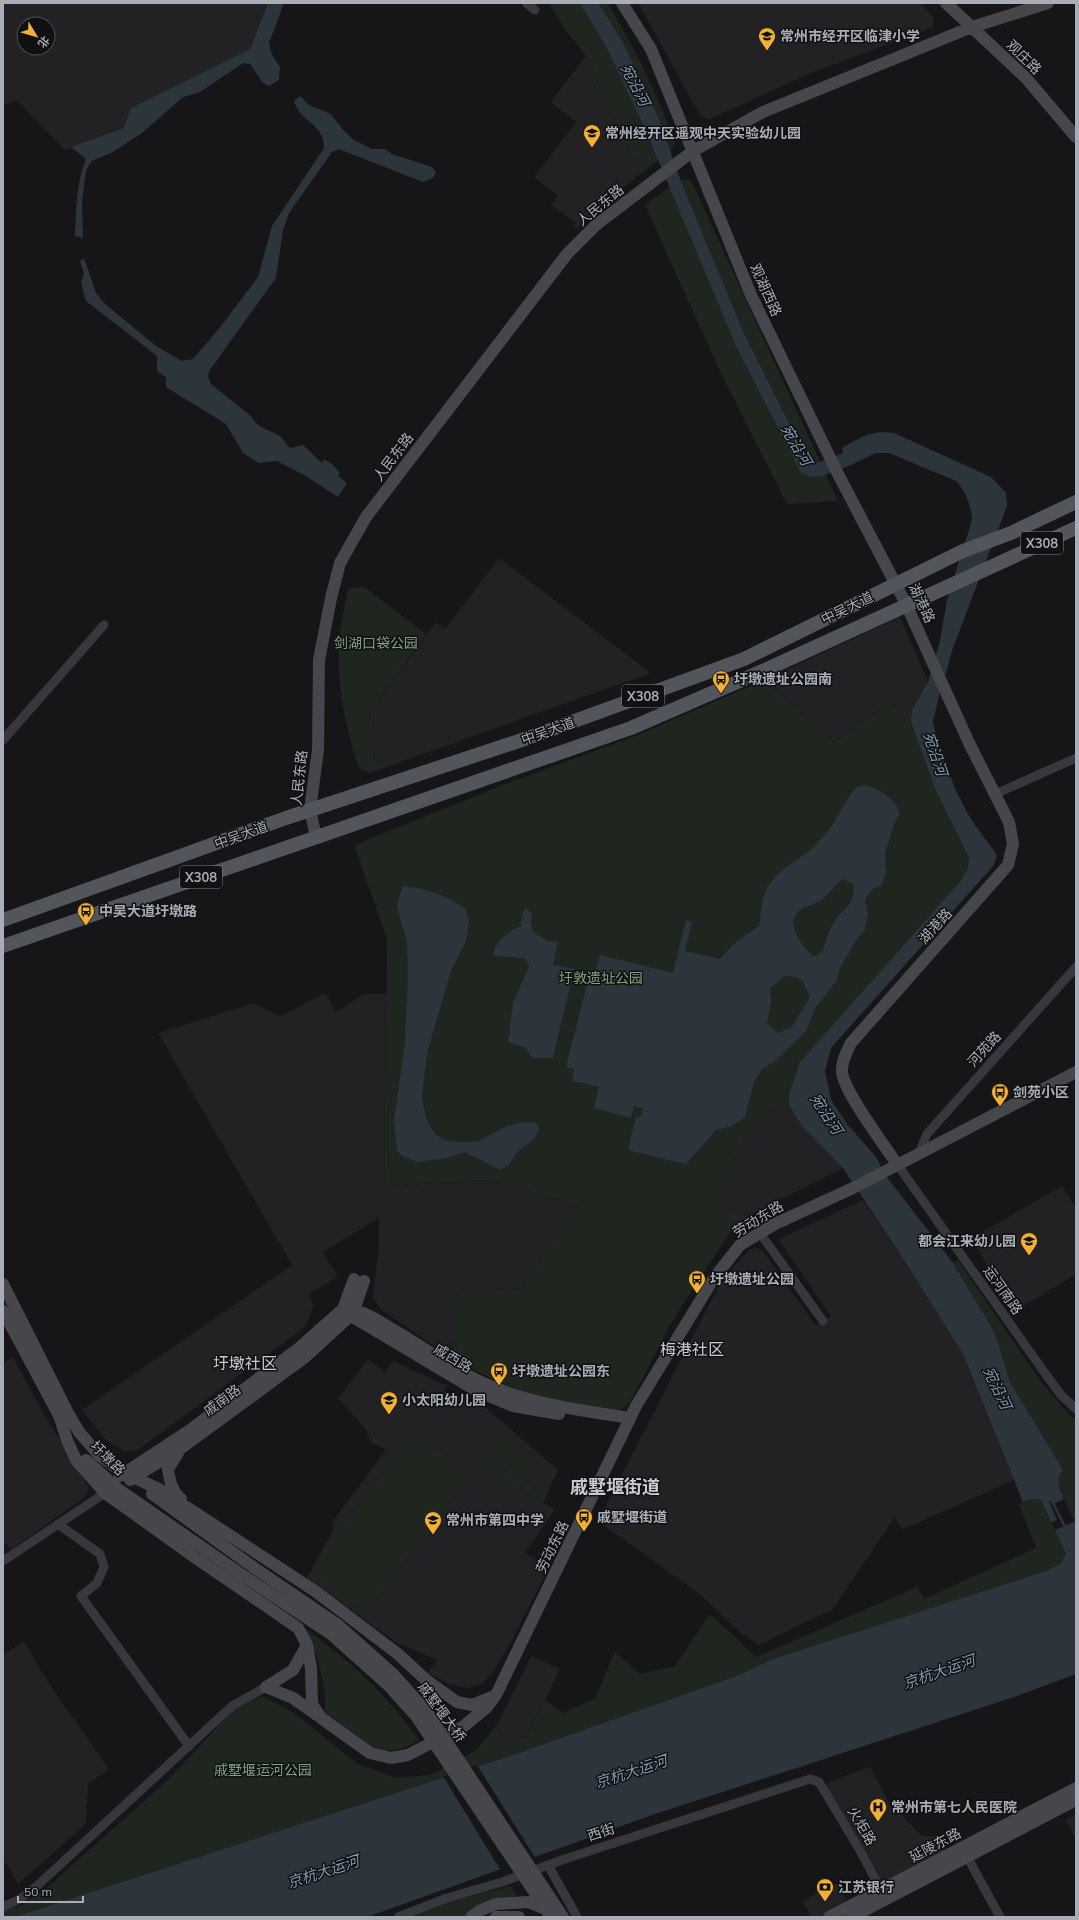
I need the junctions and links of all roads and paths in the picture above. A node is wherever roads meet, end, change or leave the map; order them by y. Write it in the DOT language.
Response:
graph roads {
  1 [pos="526,3"];
  2 [pos="622,3"];
  3 [pos="946,3"];
  4 [pos="1048,3"];
  5 [pos="535,10"];
  6 [pos="972,27"];
  7 [pos="1076,138"];
  8 [pos="693,152"];
  9 [pos="1076,502"];
  10 [pos="1076,528"];
  11 [pos="896,584"];
  12 [pos="906,604"];
  13 [pos="104,625"];
  14 [pos="3,740"];
  15 [pos="1076,758"];
  16 [pos="993,794"];
  17 [pos="310,810"];
  18 [pos="316,836"];
  19 [pos="3,920"];
  20 [pos="3,946"];
  21 [pos="1076,967"];
  22 [pos="1076,1072"];
  23 [pos="920,1154"];
  24 [pos="892,1167"];
  25 [pos="760,1232"];
  26 [pos="359,1280"];
  27 [pos="3,1284"];
  28 [pos="7,1300"];
  29 [pos="3,1311"];
  30 [pos="349,1312"];
  31 [pos="823,1321"];
  32 [pos="1076,1409"];
  33 [pos="628,1422"];
  34 [pos="180,1449"];
  35 [pos="130,1476"];
  36 [pos="111,1488"];
  37 [pos="208,1521"];
  38 [pos="58,1524"];
  39 [pos="239,1556"];
  40 [pos="3,1561"];
  41 [pos="253,1567"];
  42 [pos="245,1577"];
  43 [pos="307,1645"];
  44 [pos="266,1687"];
  45 [pos="496,1695"];
  46 [pos="321,1718"];
  47 [pos="189,1746"];
  48 [pos="815,1779"];
  49 [pos="1076,1788"];
  50 [pos="1076,1800"];
  51 [pos="965,1852"];
  52 [pos="548,1865"];
  53 [pos="881,1890"];
  54 [pos="3,1907"];
  55 [pos="398,1917"];
  56 [pos="472,1917"];
  57 [pos="496,1917"];
  58 [pos="519,1917"];
  59 [pos="551,1917"];
  60 [pos="562,1917"];
  61 [pos="577,1917"];
  62 [pos="830,1917"];
  63 [pos="852,1917"];
  64 [pos="1000,1917"];
  1 -- 5 [label="street"];
  2 -- 8 [label="street, 观湖西路"];
  3 -- 6 [label="street, 观庄路"];
  4 -- 6 [label="street"];
  6 -- 7 [label="street, 观庄路"];
  6 -- 8 [label="street"];
  8 -- 11 [label="street, 观湖西路"];
  8 -- 17 [label="street, 人民东路"];
  9 -- 11 [label="main road, 中吴大道 / X308"];
  10 -- 12 [label="main road, 中吴大道 / X308"];
  11 -- 12 [label="street, 湖港路"];
  11 -- 17 [label="main road, 中吴大道 / X308"];
  12 -- 16 [label="street, 湖港路"];
  12 -- 18 [label="main road, 中吴大道 / X308"];
  13 -- 14 [label="street"];
  15 -- 16 [label="street"];
  16 -- 24 [label="street, 湖港路"];
  17 -- 18 [label="street, 人民东路"];
  17 -- 19 [label="main road, 中吴大道 / X308"];
  18 -- 20 [label="main road, 中吴大道 / X308"];
  21 -- 23 [label="street, 河苑路"];
  22 -- 23 [label="street, 劳动东路"];
  23 -- 24 [label="street, 劳动东路"];
  24 -- 25 [label="street, 劳动东路"];
  24 -- 32 [label="street, 运河南路"];
  25 -- 31 [label="street"];
  25 -- 33 [label="street, 劳动东路"];
  26 -- 30 [label="street, 戚南路"];
  27 -- 28 [label="street, 圩墩路"];
  28 -- 35 [label="street, 圩墩路"];
  29 -- 36 [label="street"];
  30 -- 33 [label="street, 戚西路"];
  30 -- 34 [label="street, 戚南路"];
  30 -- 35 [label="street, 戚南路"];
  33 -- 45 [label="street, 劳动东路"];
  34 -- 35 [label="street, 戚南路"];
  34 -- 37 [label="street"];
  35 -- 36 [label="street, 戚南路"];
  35 -- 37 [label="street"];
  35 -- 39 [label="street, 圩墩路"];
  36 -- 38 [label="street, 戚南路"];
  36 -- 42 [label="street, 圩墩路"];
  36 -- 43 [label="street"];
  37 -- 39 [label="street"];
  37 -- 45 [label="street"];
  38 -- 40 [label="street, 戚南路"];
  38 -- 47 [label="street"];
  39 -- 41 [label="street, 圩墩路"];
  41 -- 60 [label="street, 戚墅堰大桥, bridge"];
  42 -- 59 [label="street, 戚墅堰大桥, bridge"];
  43 -- 44 [label="street"];
  43 -- 46 [label="street"];
  44 -- 46 [label="street, 劳动东路"];
  44 -- 47 [label="street"];
  45 -- 46 [label="street, 劳动东路"];
  47 -- 54 [label="street"];
  48 -- 52 [label="street, 西街"];
  48 -- 53 [label="street, 火炬路"];
  49 -- 51 [label="street, 延陵东路"];
  50 -- 51 [label="street, 延陵东路"];
  51 -- 53 [label="street, 延陵东路"];
  51 -- 63 [label="street, 延陵东路"];
  51 -- 64 [label="street"];
  52 -- 55 [label="street, 西街"];
  52 -- 61 [label="street"];
  53 -- 62 [label="street, 延陵东路"];
  56 -- 60 [label="street"];
  57 -- 58 [label="street"];
}
